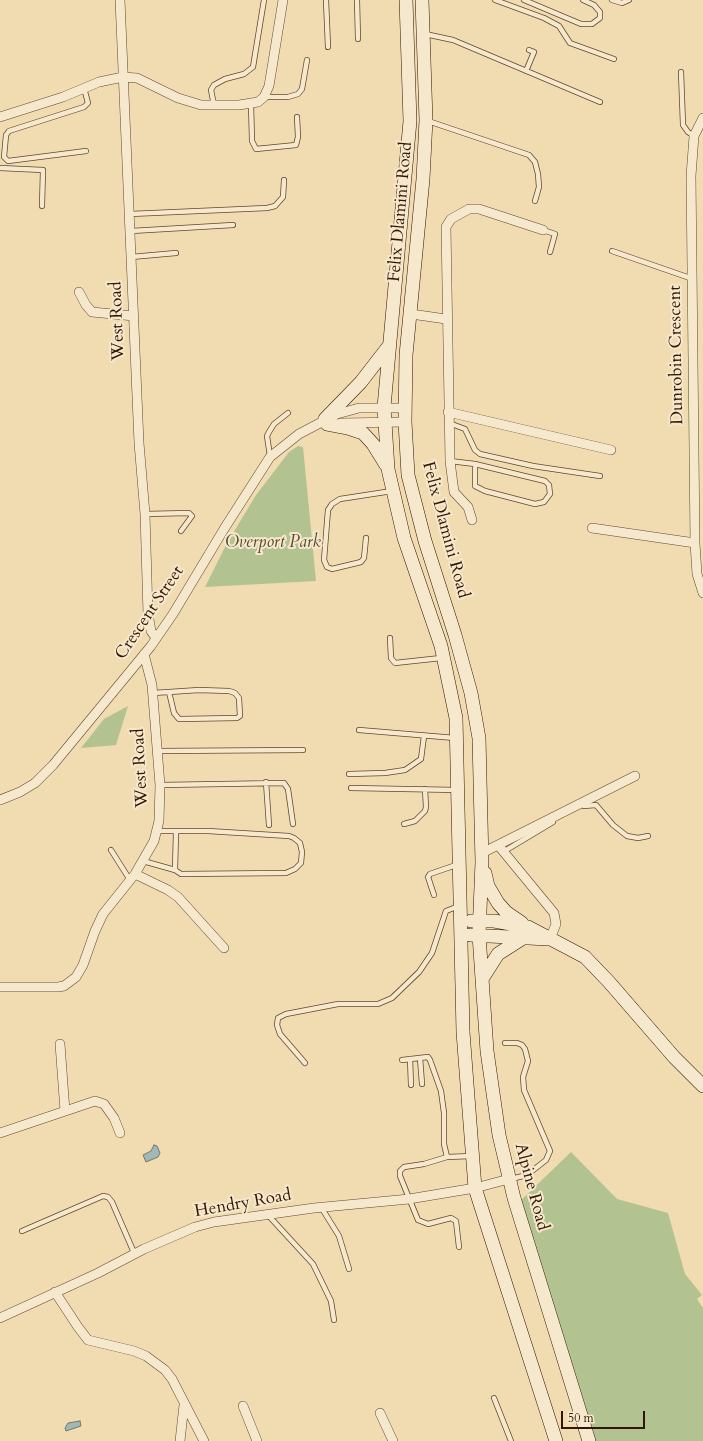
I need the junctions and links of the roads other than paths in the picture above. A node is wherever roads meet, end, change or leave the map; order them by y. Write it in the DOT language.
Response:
graph roads {
  1 [pos="120,0"];
  2 [pos="264,0"];
  3 [pos="283,0"];
  4 [pos="326,0"];
  5 [pos="357,0"];
  6 [pos="406,0"];
  7 [pos="422,0"];
  8 [pos="495,0"];
  9 [pos="524,0"];
  10 [pos="583,0"];
  11 [pos="612,0"];
  12 [pos="629,0"];
  13 [pos="423,34"];
  14 [pos="358,39"];
  15 [pos="328,47"];
  16 [pos="529,50"];
  17 [pos="614,59"];
  18 [pos="307,60"];
  19 [pos="526,71"];
  20 [pos="681,72"];
  21 [pos="123,77"];
  22 [pos="84,88"];
  23 [pos="264,97"];
  24 [pos="600,102"];
  25 [pos="251,104"];
  26 [pos="214,105"];
  27 [pos="0,117"];
  28 [pos="297,117"];
  29 [pos="703,118"];
  30 [pos="426,120"];
  31 [pos="694,136"];
  32 [pos="86,151"];
  33 [pos="0,168"];
  34 [pos="284,180"];
  35 [pos="535,201"];
  36 [pos="42,206"];
  37 [pos="130,214"];
  38 [pos="233,225"];
  39 [pos="543,230"];
  40 [pos="131,231"];
  41 [pos="612,251"];
  42 [pos="550,252"];
  43 [pos="176,253"];
  44 [pos="132,257"];
  45 [pos="693,279"];
  46 [pos="79,292"];
  47 [pos="411,314"];
  48 [pos="134,316"];
  49 [pos="446,319"];
  50 [pos="389,346"];
  51 [pos="384,407"];
  52 [pos="405,408"];
  53 [pos="448,412"];
  54 [pos="288,413"];
  55 [pos="326,421"];
  56 [pos="405,422"];
  57 [pos="384,423"];
  58 [pos="449,423"];
  59 [pos="611,450"];
  60 [pos="270,456"];
  61 [pos="450,461"];
  62 [pos="475,464"];
  63 [pos="388,469"];
  64 [pos="600,476"];
  65 [pos="393,490"];
  66 [pos="145,514"];
  67 [pos="472,520"];
  68 [pos="592,528"];
  69 [pos="181,531"];
  70 [pos="366,538"];
  71 [pos="695,543"];
  72 [pos="703,593"];
  73 [pos="156,638"];
  74 [pos="390,638"];
  75 [pos="144,654"];
  76 [pos="443,658"];
  77 [pos="170,692"];
  78 [pos="153,693"];
  79 [pos="359,730"];
  80 [pos="424,736"];
  81 [pos="457,738"];
  82 [pos="303,750"];
  83 [pos="157,751"];
  84 [pos="349,774"];
  85 [pos="635,776"];
  86 [pos="266,782"];
  87 [pos="160,785"];
  88 [pos="351,788"];
  89 [pos="425,789"];
  90 [pos="459,791"];
  91 [pos="0,800"];
  92 [pos="270,824"];
  93 [pos="293,824"];
  94 [pos="404,824"];
  95 [pos="158,831"];
  96 [pos="176,832"];
  97 [pos="648,836"];
  98 [pos="500,848"];
  99 [pos="111,850"];
  100 [pos="482,857"];
  101 [pos="143,861"];
  102 [pos="460,864"];
  103 [pos="175,870"];
  104 [pos="132,877"];
  105 [pos="434,895"];
  106 [pos="461,906"];
  107 [pos="461,921"];
  108 [pos="479,921"];
  109 [pos="526,933"];
  110 [pos="462,935"];
  111 [pos="479,936"];
  112 [pos="550,939"];
  113 [pos="224,948"];
  114 [pos="482,979"];
  115 [pos="0,987"];
  116 [pos="505,1043"];
  117 [pos="60,1044"];
  118 [pos="420,1058"];
  119 [pos="410,1059"];
  120 [pos="402,1060"];
  121 [pos="305,1063"];
  122 [pos="422,1084"];
  123 [pos="411,1085"];
  124 [pos="703,1086"];
  125 [pos="65,1111"];
  126 [pos="0,1133"];
  127 [pos="120,1133"];
  128 [pos="472,1156"];
  129 [pos="447,1157"];
  130 [pos="509,1179"];
  131 [pos="474,1188"];
  132 [pos="409,1199"];
  133 [pos="322,1207"];
  134 [pos="267,1214"];
  135 [pos="22,1231"];
  136 [pos="459,1247"];
  137 [pos="135,1255"];
  138 [pos="349,1269"];
  139 [pos="55,1292"];
  140 [pos="0,1318"];
  141 [pos="334,1320"];
  142 [pos="494,1398"];
  143 [pos="184,1405"];
  144 [pos="243,1406"];
  145 [pos="380,1413"];
  146 [pos="180,1441"];
  147 [pos="204,1441"];
  148 [pos="257,1441"];
  149 [pos="393,1441"];
  150 [pos="511,1441"];
  151 [pos="556,1441"];
  152 [pos="589,1441"];
  1 -- 21 [label="street, West Road"];
  2 -- 26 [label="lane"];
  3 -- 23 [label="street"];
  4 -- 15 [label="lane"];
  5 -- 14 [label="lane"];
  6 -- 50 [label="main road, Felix Dlamini Road"];
  7 -- 13 [label="main road, Felix Dlamini Road"];
  8 -- 17 [label="lane"];
  9 -- 10 [label="lane"];
  11 -- 12 [label="lane"];
  13 -- 19 [label="lane"];
  13 -- 30 [label="main road, Felix Dlamini Road"];
  16 -- 19 [label="lane"];
  18 -- 23 [label="lane"];
  19 -- 24 [label="lane"];
  20 -- 31 [label="lane"];
  21 -- 22 [label="street"];
  21 -- 26 [label="street"];
  21 -- 37 [label="street, West Road"];
  22 -- 27 [label="street"];
  22 -- 32 [label="lane"];
  23 -- 25 [label="street"];
  25 -- 26 [label="street"];
  25 -- 28 [label="lane"];
  29 -- 31 [label="street, Dunrobin Crescent"];
  30 -- 35 [label="lane"];
  30 -- 47 [label="main road, Felix Dlamini Road"];
  31 -- 45 [label="street, Dunrobin Crescent"];
  33 -- 36 [label="lane"];
  34 -- 37 [label="lane"];
  37 -- 40 [label="street, West Road"];
  38 -- 40 [label="lane"];
  39 -- 42 [label="lane"];
  39 -- 49 [label="street"];
  40 -- 44 [label="street, West Road"];
  41 -- 45 [label="lane"];
  43 -- 44 [label="lane"];
  44 -- 48 [label="street, West Road"];
  45 -- 71 [label="street, Dunrobin Crescent"];
  46 -- 48 [label="street"];
  47 -- 49 [label="street"];
  47 -- 52 [label="main road, Felix Dlamini Road"];
  48 -- 66 [label="street, West Road"];
  49 -- 53 [label="street"];
  50 -- 51 [label="main road, Felix Dlamini Road"];
  50 -- 55 [label="main road"];
  51 -- 52 [label="street, Crescent Street"];
  51 -- 55 [label="street, Crescent Street"];
  51 -- 57 [label="main road, Felix Dlamini Road"];
  52 -- 56 [label="main road, Felix Dlamini Road"];
  53 -- 58 [label="street"];
  53 -- 59 [label="street"];
  54 -- 60 [label="lane"];
  55 -- 57 [label="street, Crescent Street"];
  55 -- 60 [label="street, Crescent Street"];
  55 -- 63 [label="main road"];
  56 -- 57 [label="street, Crescent Street"];
  56 -- 100 [label="main road, Felix Dlamini Road"];
  57 -- 63 [label="main road, Felix Dlamini Road"];
  58 -- 61 [label="street"];
  58 -- 64 [label="lane"];
  60 -- 73 [label="street, Crescent Street"];
  61 -- 62 [label="lane"];
  61 -- 67 [label="street"];
  62 -- 62 [label="lane"];
  63 -- 65 [label="main road, Felix Dlamini Road"];
  65 -- 70 [label="lane"];
  65 -- 76 [label="main road, Felix Dlamini Road"];
  66 -- 69 [label="lane"];
  66 -- 73 [label="street, West Road"];
  68 -- 71 [label="street"];
  71 -- 72 [label="street, Dunrobin Crescent"];
  73 -- 75 [label="street, Crescent Street"];
  74 -- 76 [label="lane"];
  75 -- 78 [label="street, West Road"];
  75 -- 91 [label="street, Crescent Street"];
  76 -- 81 [label="main road, Felix Dlamini Road"];
  77 -- 77 [label="lane"];
  77 -- 78 [label="lane"];
  78 -- 83 [label="street, West Road"];
  79 -- 80 [label="lane"];
  80 -- 81 [label="lane"];
  80 -- 84 [label="lane"];
  81 -- 90 [label="main road, Felix Dlamini Road"];
  82 -- 83 [label="lane"];
  83 -- 87 [label="street, West Road"];
  85 -- 98 [label="street"];
  86 -- 87 [label="lane"];
  86 -- 92 [label="lane"];
  86 -- 93 [label="lane"];
  87 -- 95 [label="street, West Road"];
  88 -- 89 [label="lane"];
  89 -- 90 [label="lane"];
  89 -- 94 [label="lane"];
  90 -- 102 [label="main road, Felix Dlamini Road"];
  95 -- 96 [label="lane"];
  95 -- 101 [label="street, West Road"];
  96 -- 103 [label="lane"];
  96 -- 103 [label="lane"];
  97 -- 98 [label="lane"];
  98 -- 100 [label="street"];
  98 -- 112 [label="street"];
  99 -- 104 [label="lane"];
  100 -- 108 [label="main road, Felix Dlamini Road"];
  100 -- 109 [label="main road"];
  101 -- 103 [label="lane"];
  101 -- 104 [label="street, West Road"];
  102 -- 105 [label="lane"];
  102 -- 106 [label="main road, Felix Dlamini Road"];
  104 -- 113 [label="street"];
  104 -- 115 [label="street, West Road"];
  106 -- 107 [label="main road, Felix Dlamini Road"];
  106 -- 121 [label="lane"];
  107 -- 108 [label="main road"];
  107 -- 110 [label="main road, Felix Dlamini Road"];
  108 -- 109 [label="main road"];
  108 -- 111 [label="main road, Felix Dlamini Road"];
  109 -- 111 [label="main road"];
  109 -- 112 [label="main road"];
  109 -- 114 [label="main road"];
  110 -- 111 [label="main road"];
  110 -- 128 [label="main road"];
  111 -- 114 [label="main road, Alpine Road"];
  112 -- 124 [label="main road"];
  114 -- 130 [label="main road, Alpine Road"];
  116 -- 130 [label="lane"];
  117 -- 125 [label="street"];
  118 -- 119 [label="lane"];
  118 -- 122 [label="lane"];
  118 -- 129 [label="lane"];
  119 -- 120 [label="lane"];
  119 -- 123 [label="lane"];
  125 -- 126 [label="street"];
  125 -- 127 [label="street"];
  128 -- 129 [label="lane"];
  128 -- 131 [label="main road"];
  129 -- 132 [label="lane"];
  130 -- 131 [label="street, Hendry Road"];
  130 -- 152 [label="main road, Alpine Road"];
  131 -- 132 [label="street, Hendry Road"];
  131 -- 151 [label="main road"];
  132 -- 133 [label="street, Hendry Road"];
  132 -- 136 [label="lane"];
  133 -- 134 [label="street, Hendry Road"];
  133 -- 138 [label="lane"];
  134 -- 137 [label="street, Hendry Road"];
  134 -- 141 [label="lane"];
  135 -- 137 [label="lane"];
  137 -- 139 [label="street, Hendry Road"];
  139 -- 140 [label="street, Hendry Road"];
  139 -- 143 [label="street"];
  142 -- 150 [label="lane"];
  143 -- 146 [label="street"];
  143 -- 147 [label="street"];
  144 -- 148 [label="street"];
  145 -- 149 [label="street"];
}
